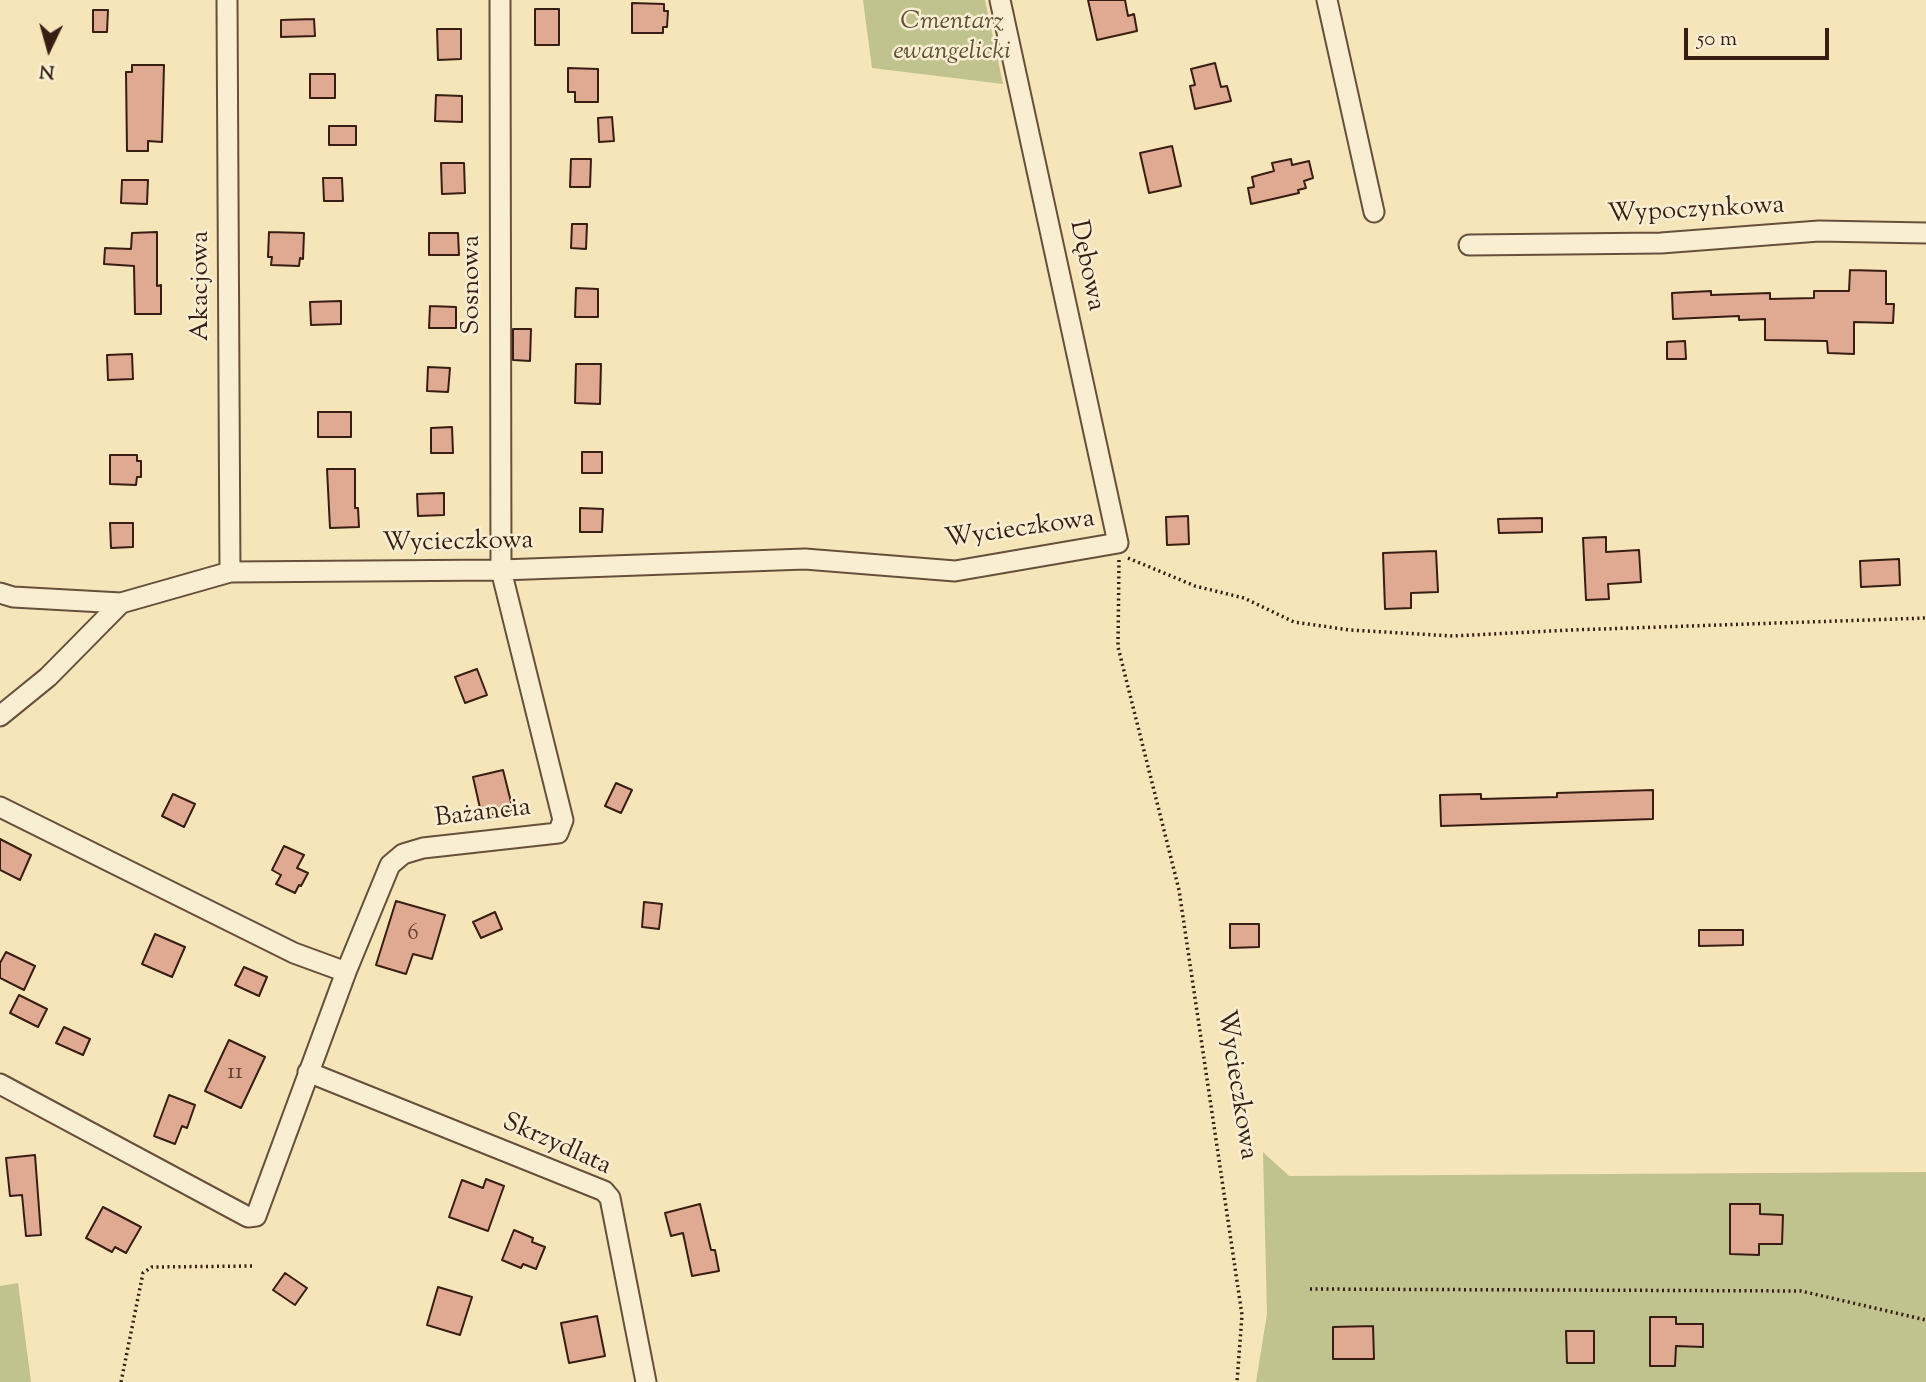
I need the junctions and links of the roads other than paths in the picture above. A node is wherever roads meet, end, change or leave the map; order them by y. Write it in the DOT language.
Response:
graph roads {
  1 [pos="227,0"];
  2 [pos="500,0"];
  3 [pos="1000,0"];
  4 [pos="1327,0"];
  5 [pos="1374,212"];
  6 [pos="1926,233"];
  7 [pos="1469,245"];
  8 [pos="1119,549"];
  9 [pos="501,570"];
  10 [pos="230,572"];
  11 [pos="0,593"];
  12 [pos="121,603"];
  13 [pos="0,716"];
  14 [pos="0,807"];
  15 [pos="346,972"];
  16 [pos="309,1072"];
  17 [pos="0,1084"];
  18 [pos="646,1382"];
  1 -- 10 [label="street, Akacjowa"];
  2 -- 9 [label="street, Sosnowa"];
  3 -- 8 [label="street, Dębowa"];
  4 -- 5 [label="street"];
  6 -- 7 [label="street, Wypoczynkowa"];
  8 -- 9 [label="street, Wycieczkowa"];
  9 -- 10 [label="street, Wycieczkowa"];
  9 -- 15 [label="street, Bażancia"];
  10 -- 12 [label="street, Wycieczkowa"];
  11 -- 12 [label="street, Wycieczkowa"];
  12 -- 13 [label="street"];
  14 -- 15 [label="street"];
  15 -- 16 [label="street, Bażancia"];
  16 -- 17 [label="street, Bażancia"];
  16 -- 18 [label="street, Skrzydlata"];
}
